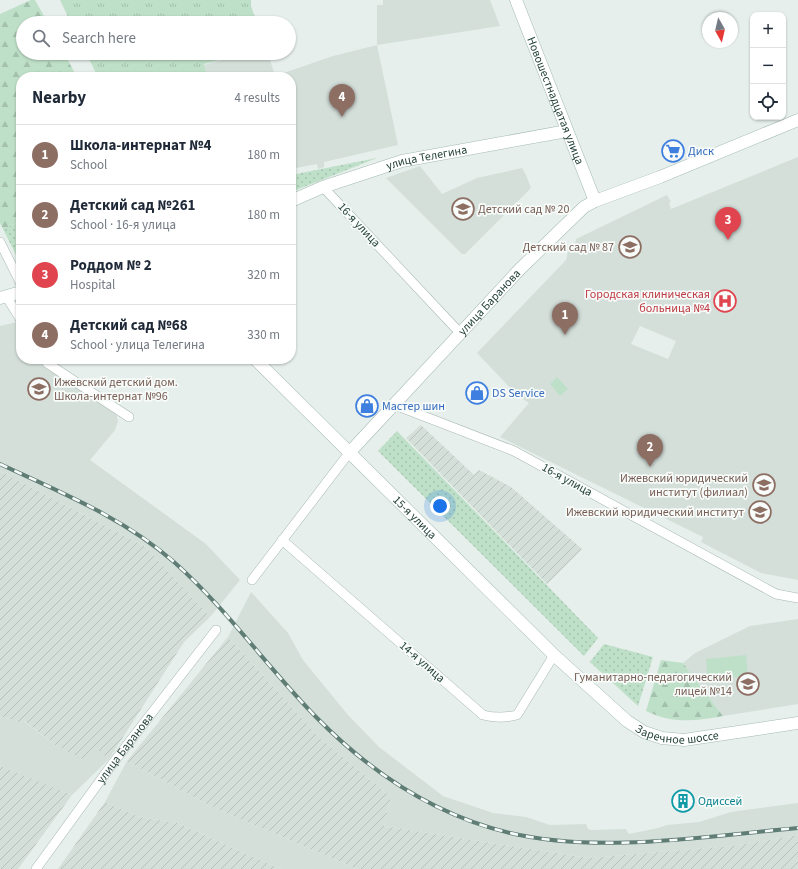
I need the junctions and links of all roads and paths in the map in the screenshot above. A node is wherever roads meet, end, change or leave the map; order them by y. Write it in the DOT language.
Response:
graph roads {
  1 [pos="516,0"];
  2 [pos="798,120"];
  3 [pos="566,131"];
  4 [pos="323,187"];
  5 [pos="296,199"];
  6 [pos="595,201"];
  7 [pos="0,242"];
  8 [pos="16,274"];
  9 [pos="16,293"];
  10 [pos="3,297"];
  11 [pos="16,314"];
  12 [pos="461,334"];
  13 [pos="50,364"];
  14 [pos="260,364"];
  15 [pos="395,405"];
  16 [pos="129,416"];
  17 [pos="349,452"];
  18 [pos="282,540"];
  19 [pos="252,580"];
  20 [pos="798,598"];
  21 [pos="216,630"];
  22 [pos="554,655"];
  23 [pos="576,675"];
  24 [pos="798,723"];
  25 [pos="36,869"];
  1 -- 3 [label="street, Новошестнадцатая улица"];
  2 -- 6 [label="street, улица Баранова"];
  3 -- 4 [label="street, улица Телегина"];
  3 -- 6 [label="street, Новошестнадцатая улица"];
  4 -- 5 [label="street, улица Телегина"];
  4 -- 12 [label="street, 16-я улица"];
  6 -- 12 [label="street, улица Баранова"];
  7 -- 8 [label="street"];
  9 -- 10 [label="street"];
  10 -- 11 [label="street"];
  12 -- 15 [label="street, улица Баранова"];
  13 -- 16 [label="street"];
  14 -- 17 [label="street, 15-я улица"];
  15 -- 17 [label="street, улица Баранова"];
  15 -- 20 [label="street, 16-я улица"];
  17 -- 18 [label="street, улица Баранова"];
  17 -- 22 [label="street, 15-я улица"];
  18 -- 19 [label="street, улица Баранова"];
  18 -- 22 [label="street, 14-я улица"];
  21 -- 25 [label="street, улица Баранова"];
  22 -- 23 [label="street, 15-я улица"];
  23 -- 24 [label="street, Заречное шоссе"];
}
